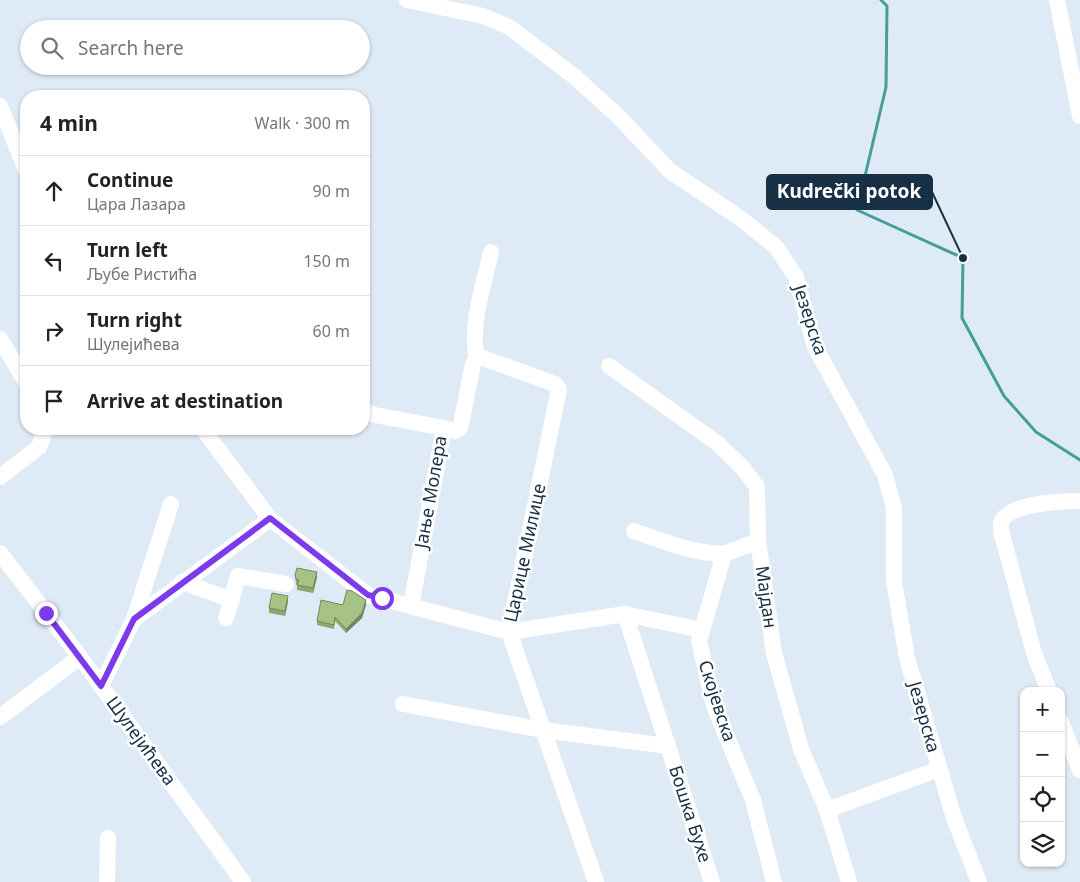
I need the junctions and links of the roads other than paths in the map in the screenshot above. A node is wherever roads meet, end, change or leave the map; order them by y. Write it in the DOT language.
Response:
graph roads {
  1 [pos="407,0"];
  2 [pos="1056,0"];
  3 [pos="0,106"];
  4 [pos="1080,116"];
  5 [pos="20,155"];
  6 [pos="491,252"];
  7 [pos="0,340"];
  8 [pos="477,358"];
  9 [pos="611,367"];
  10 [pos="20,372"];
  11 [pos="370,413"];
  12 [pos="444,428"];
  13 [pos="44,435"];
  14 [pos="208,435"];
  15 [pos="0,477"];
  16 [pos="1080,501"];
  17 [pos="171,504"];
  18 [pos="270,518"];
  19 [pos="634,531"];
  20 [pos="758,541"];
  21 [pos="0,554"];
  22 [pos="724,554"];
  23 [pos="182,582"];
  24 [pos="286,584"];
  25 [pos="232,600"];
  26 [pos="411,606"];
  27 [pos="626,614"];
  28 [pos="226,618"];
  29 [pos="134,619"];
  30 [pos="702,630"];
  31 [pos="508,632"];
  32 [pos="80,657"];
  33 [pos="101,686"];
  34 [pos="1047,687"];
  35 [pos="403,704"];
  36 [pos="0,717"];
  37 [pos="543,730"];
  38 [pos="1065,732"];
  39 [pos="668,746"];
  40 [pos="939,769"];
  41 [pos="1080,770"];
  42 [pos="827,810"];
  43 [pos="108,838"];
  44 [pos="107,882"];
  45 [pos="243,882"];
  46 [pos="596,882"];
  47 [pos="712,882"];
  48 [pos="774,882"];
  49 [pos="848,882"];
  50 [pos="979,882"];
  1 -- 40 [label="street, Језерска"];
  2 -- 4 [label="street"];
  3 -- 5 [label="street"];
  6 -- 8 [label="street"];
  7 -- 10 [label="street"];
  8 -- 12 [label="street"];
  8 -- 31 [label="street, Царице Милице"];
  9 -- 20 [label="street, Мајдан"];
  11 -- 12 [label="street, Јање Молера"];
  12 -- 26 [label="street, Јање Молера"];
  13 -- 15 [label="street"];
  14 -- 18 [label="street"];
  16 -- 34 [label="street"];
  17 -- 29 [label="street"];
  18 -- 23 [label="street"];
  18 -- 26 [label="street"];
  19 -- 22 [label="street"];
  20 -- 22 [label="street"];
  20 -- 42 [label="street, Мајдан"];
  21 -- 32 [label="street, Шулејићева"];
  22 -- 30 [label="street, Скојевска"];
  23 -- 25 [label="street"];
  23 -- 29 [label="street"];
  24 -- 25 [label="street"];
  25 -- 28 [label="street"];
  26 -- 31 [label="street"];
  27 -- 30 [label="street"];
  27 -- 31 [label="street"];
  27 -- 39 [label="street, Бошка Бухе"];
  29 -- 33 [label="street"];
  30 -- 48 [label="street, Скојевска"];
  31 -- 37 [label="street, Царице Милице"];
  32 -- 33 [label="street, Шулејићева"];
  32 -- 36 [label="street"];
  33 -- 45 [label="street, Шулејићева"];
  35 -- 37 [label="street, Бошка Бухе"];
  37 -- 39 [label="street, Бошка Бухе"];
  37 -- 46 [label="street, Царице Милице"];
  38 -- 41 [label="street"];
  39 -- 47 [label="street, Бошка Бухе"];
  40 -- 42 [label="street"];
  40 -- 50 [label="street, Језерска"];
  42 -- 49 [label="street, Мајдан"];
  43 -- 44 [label="street"];
}
